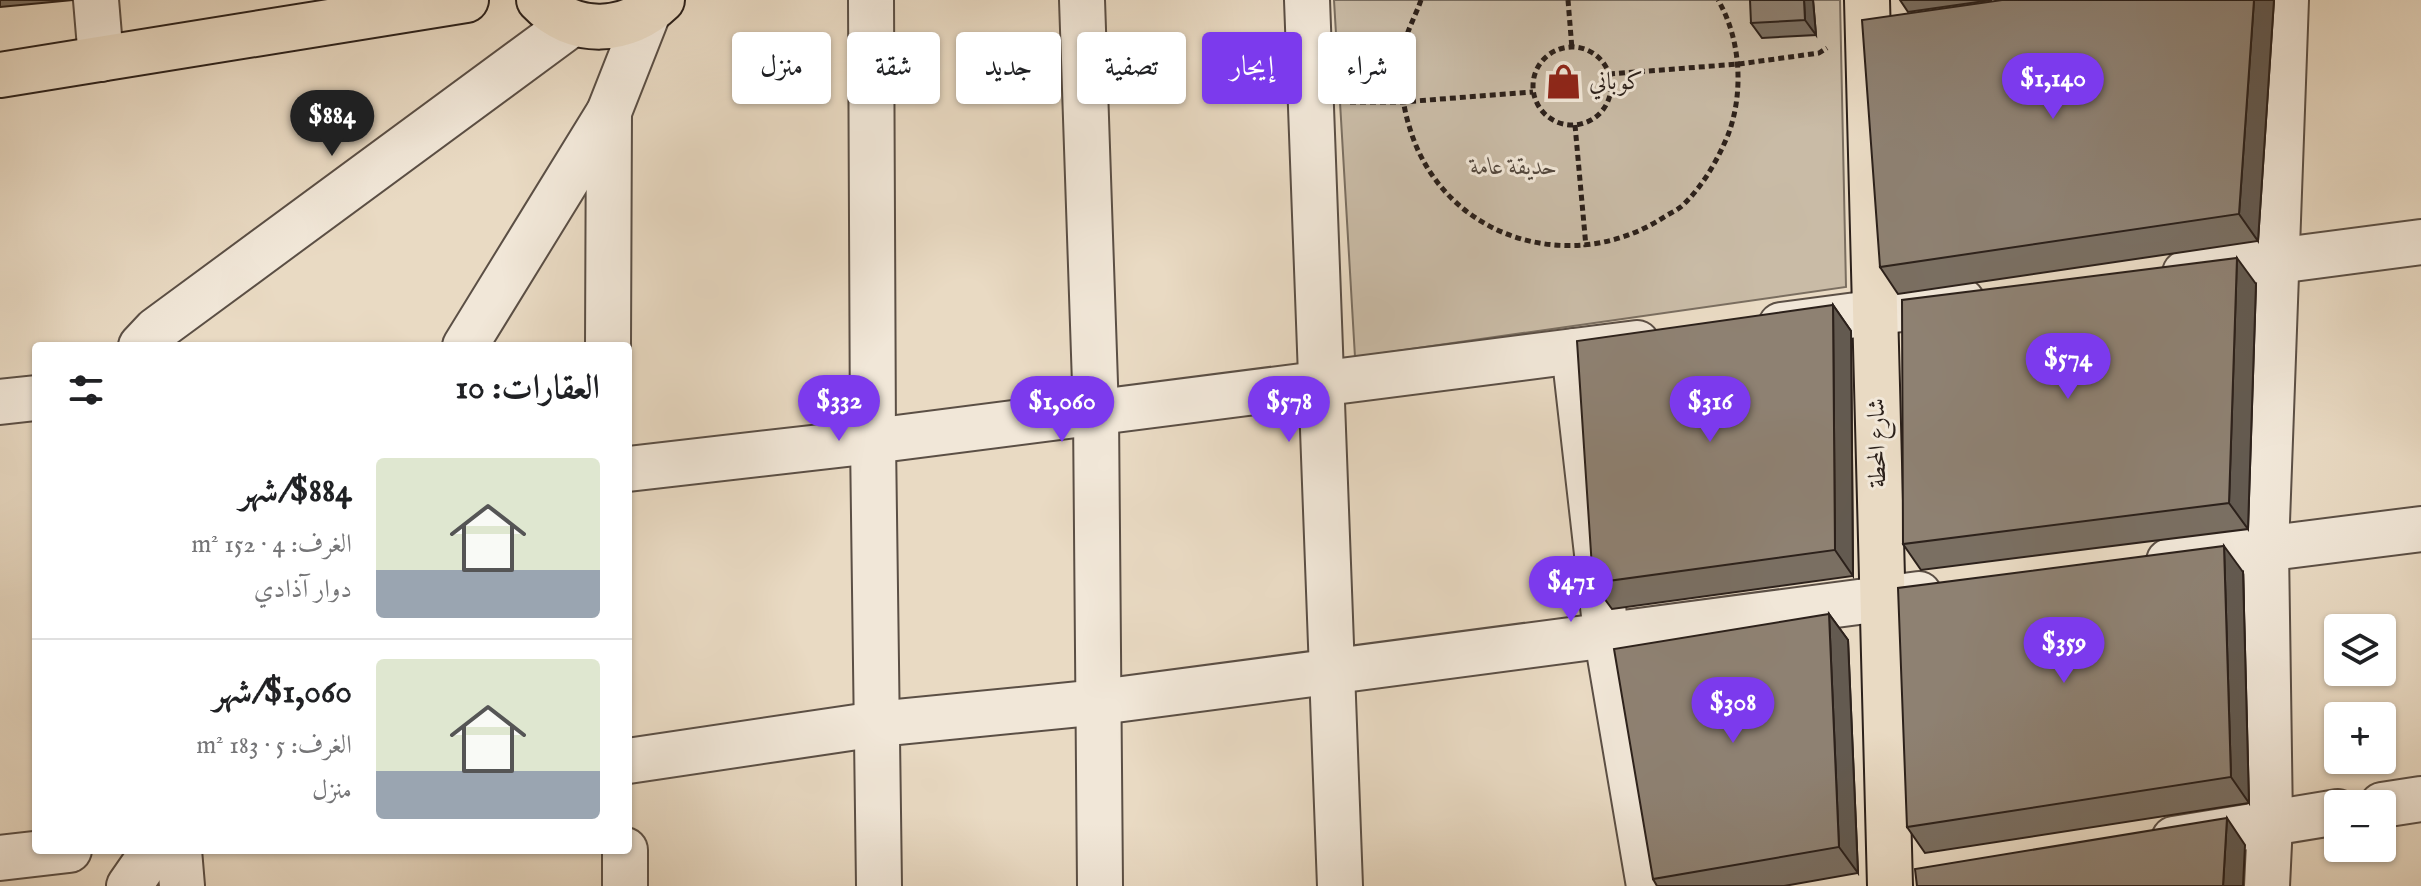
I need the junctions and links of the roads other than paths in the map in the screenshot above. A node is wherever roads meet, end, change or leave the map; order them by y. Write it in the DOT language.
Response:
graph roads {
  1 [pos="96,0"];
  2 [pos="466,0"];
  3 [pos="871,0"];
  4 [pos="1082,0"];
  5 [pos="1307,0"];
  6 [pos="2286,0"];
  7 [pos="655,6"];
  8 [pos="556,12"];
  9 [pos="1868,14"];
  10 [pos="1913,22"];
  11 [pos="101,59"];
  12 [pos="0,75"];
  13 [pos="609,112"];
  14 [pos="2421,242"];
  15 [pos="2277,261"];
  16 [pos="2141,278"];
  17 [pos="2000,296"];
  18 [pos="1875,312"];
  19 [pos="1748,329"];
  20 [pos="1669,339"];
  21 [pos="145,342"];
  22 [pos="467,342"];
  23 [pos="608,342"];
  24 [pos="1574,351"];
  25 [pos="1320,383"];
  26 [pos="32,398"];
  27 [pos="0,402"];
  28 [pos="1096,413"];
  29 [pos="873,441"];
  30 [pos="632,469"];
  31 [pos="2421,529"];
  32 [pos="2266,549"];
  33 [pos="2128,567"];
  34 [pos="1959,588"];
  35 [pos="1882,598"];
  36 [pos="1606,633"];
  37 [pos="1331,670"];
  38 [pos="1100,702"];
  39 [pos="877,724"];
  40 [pos="632,760"];
  41 [pos="2421,799"];
  42 [pos="2396,803"];
  43 [pos="2324,814"];
  44 [pos="2270,823"];
  45 [pos="2133,845"];
  46 [pos="34,854"];
  47 [pos="151,854"];
  48 [pos="179,854"];
  49 [pos="625,854"];
  50 [pos="0,858"];
  51 [pos="1936,876"];
  52 [pos="1890,885"];
  53 [pos="129,886"];
  54 [pos="182,886"];
  55 [pos="625,886"];
  56 [pos="879,886"];
  57 [pos="1100,886"];
  58 [pos="1340,886"];
  59 [pos="1649,886"];
  60 [pos="2267,886"];
  1 -- 11 [label="street"];
  2 -- 11 [label="main road"];
  3 -- 29 [label="street"];
  4 -- 28 [label="street"];
  5 -- 25 [label="street"];
  6 -- 15 [label="street"];
  7 -- 8 [label="main road"];
  7 -- 13 [label="street"];
  8 -- 21 [label="street"];
  9 -- 10 [label="street"];
  9 -- 18 [label="main road, شارع المحطة"];
  11 -- 12 [label="main road"];
  13 -- 22 [label="street"];
  13 -- 23 [label="street"];
  14 -- 15 [label="street"];
  15 -- 16 [label="street"];
  15 -- 32 [label="street"];
  17 -- 18 [label="street"];
  18 -- 19 [label="street"];
  18 -- 35 [label="main road, شارع المحطة"];
  20 -- 24 [label="street"];
  24 -- 25 [label="street"];
  24 -- 36 [label="street"];
  25 -- 28 [label="street"];
  25 -- 37 [label="street"];
  26 -- 27 [label="street"];
  28 -- 29 [label="street"];
  28 -- 38 [label="street"];
  29 -- 30 [label="street"];
  29 -- 39 [label="street"];
  31 -- 32 [label="street"];
  32 -- 33 [label="street"];
  32 -- 44 [label="street"];
  34 -- 35 [label="street"];
  35 -- 36 [label="street"];
  35 -- 52 [label="main road, شارع المحطة"];
  36 -- 37 [label="street"];
  36 -- 59 [label="street"];
  37 -- 38 [label="street"];
  37 -- 58 [label="street"];
  38 -- 39 [label="street"];
  38 -- 57 [label="street"];
  39 -- 40 [label="street"];
  39 -- 56 [label="street"];
  41 -- 42 [label="street"];
  43 -- 44 [label="street"];
  44 -- 45 [label="street"];
  44 -- 60 [label="street"];
  46 -- 50 [label="street"];
  47 -- 53 [label="street"];
  48 -- 54 [label="street"];
  49 -- 55 [label="street"];
  51 -- 52 [label="street"];
}
